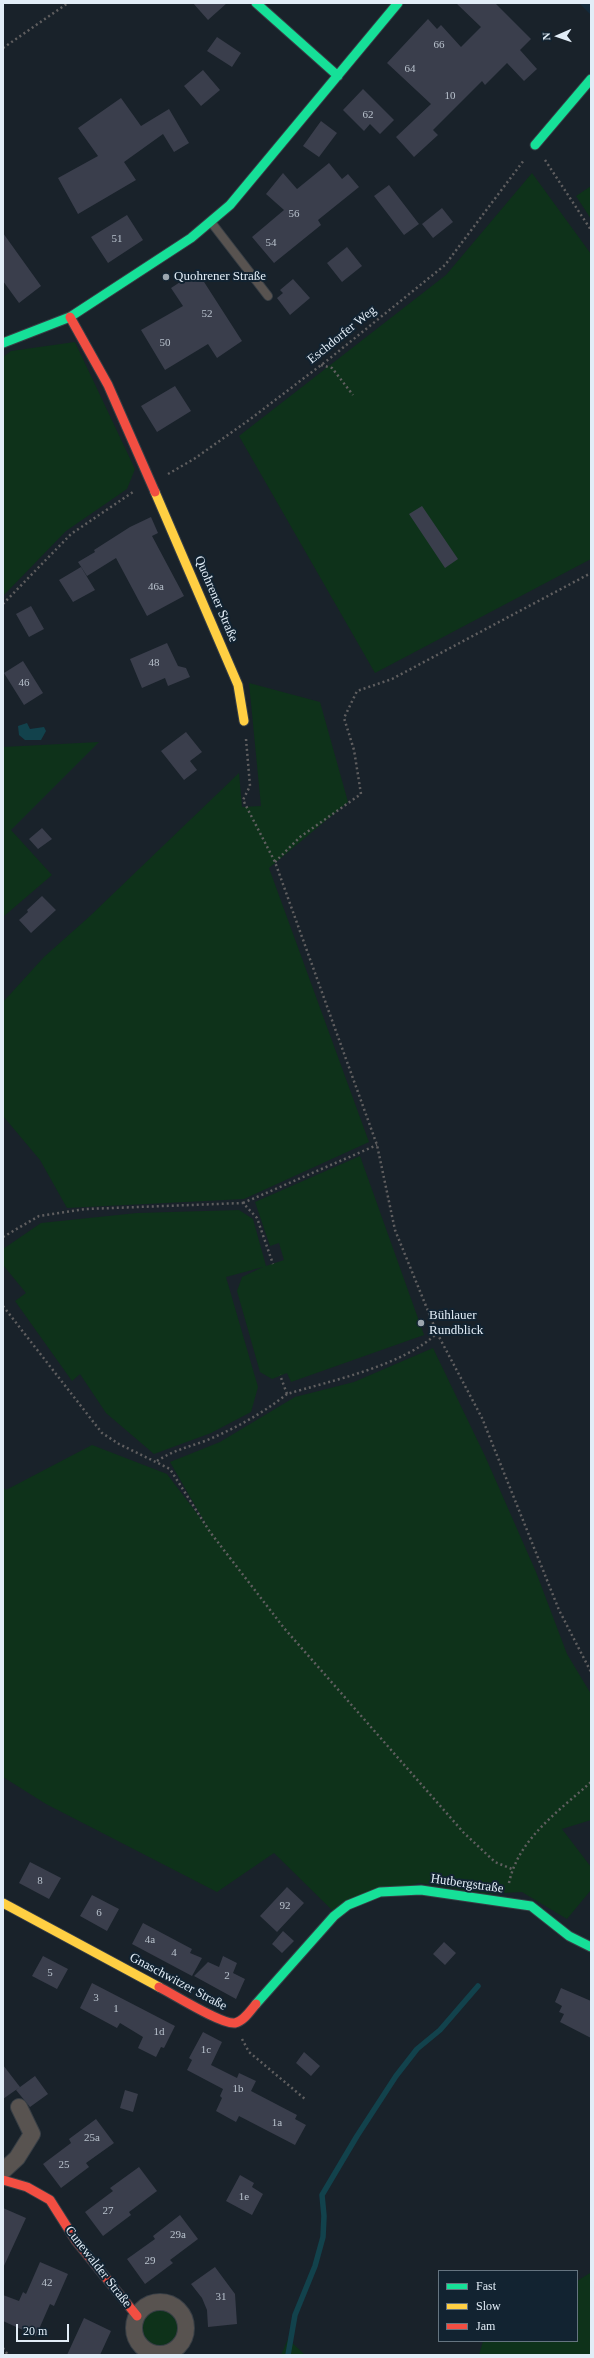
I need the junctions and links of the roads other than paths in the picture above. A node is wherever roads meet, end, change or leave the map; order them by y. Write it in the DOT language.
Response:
graph roads {
  1 [pos="256,3"];
  2 [pos="398,3"];
  3 [pos="338,76"];
  4 [pos="591,79"];
  5 [pos="535,145"];
  6 [pos="210,221"];
  7 [pos="268,296"];
  8 [pos="70,317"];
  9 [pos="3,343"];
  10 [pos="244,722"];
  11 [pos="3,1903"];
  12 [pos="334,1916"];
  13 [pos="591,1947"];
  14 [pos="19,2107"];
  15 [pos="3,2171"];
  16 [pos="3,2180"];
  17 [pos="137,2316"];
  18 [pos="143,2352"];
  1 -- 3 [label="street"];
  2 -- 3 [label="street"];
  3 -- 6 [label="street"];
  4 -- 5 [label="street"];
  6 -- 7 [label="lane"];
  6 -- 8 [label="street"];
  8 -- 9 [label="street"];
  8 -- 10 [label="street, Quohrener Straße"];
  11 -- 12 [label="street, Gnaschwitzer Straße"];
  12 -- 13 [label="street, Hutbergstraße"];
  14 -- 15 [label="street"];
  16 -- 17 [label="street, Cunewalder Straße"];
  17 -- 18 [label="street, Cunewalder Straße"];
  17 -- 18 [label="street, Cunewalder Straße"];
}
